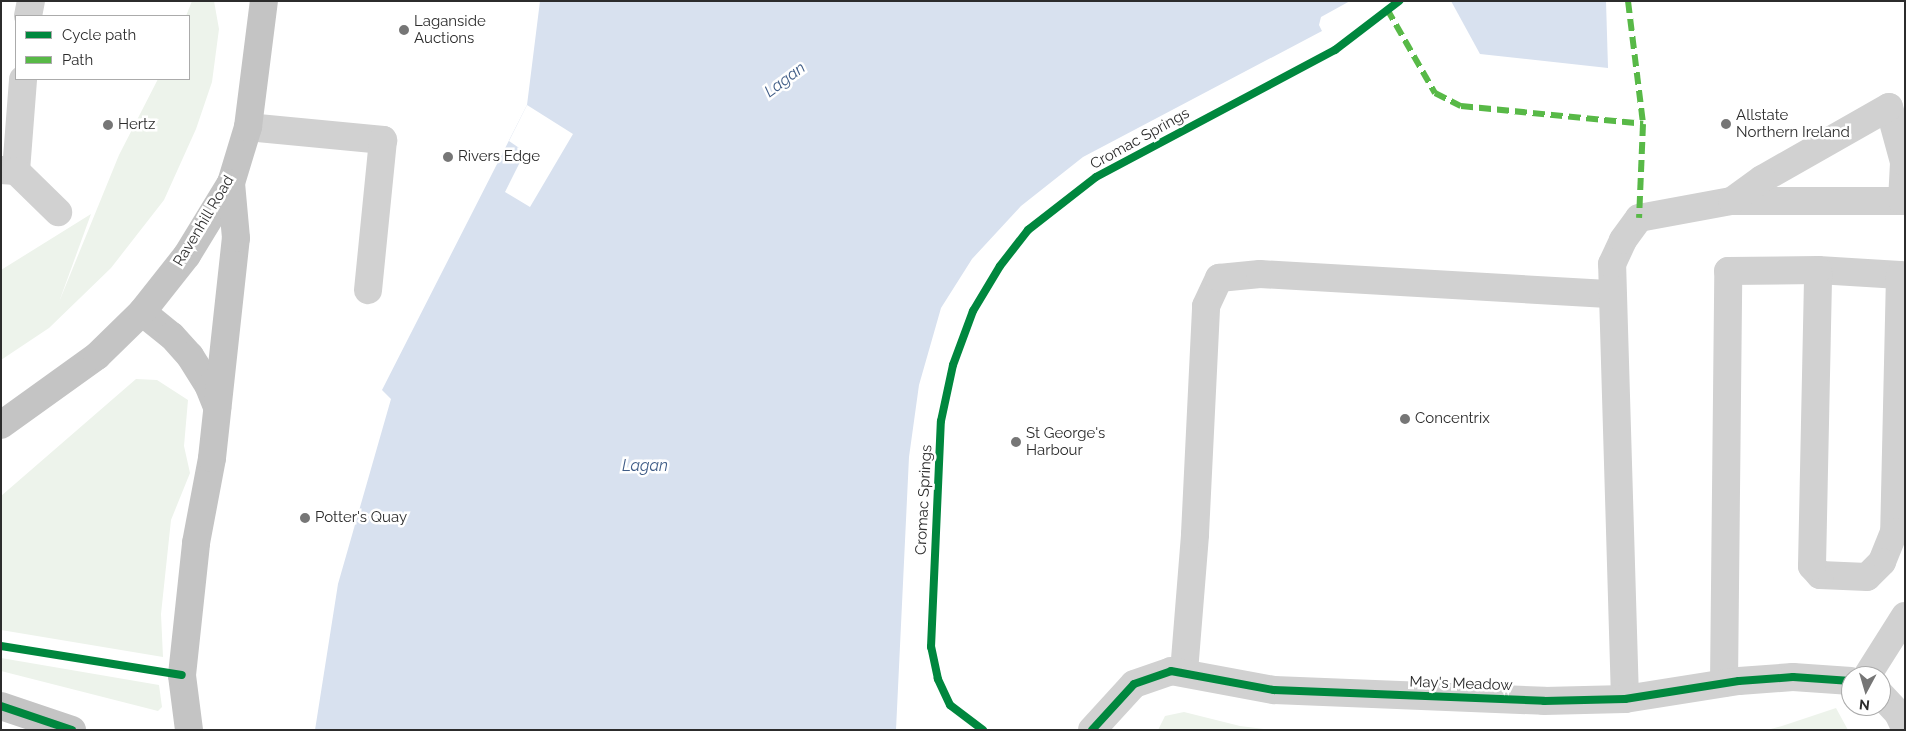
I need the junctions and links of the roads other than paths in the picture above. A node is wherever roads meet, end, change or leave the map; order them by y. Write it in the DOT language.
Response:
graph roads {
  1 [pos="30,1"];
  2 [pos="264,1"];
  3 [pos="28,15"];
  4 [pos="23,80"];
  5 [pos="1897,103"];
  6 [pos="248,127"];
  7 [pos="8,170"];
  8 [pos="231,182"];
  9 [pos="1732,201"];
  10 [pos="1903,201"];
  11 [pos="58,212"];
  12 [pos="1818,270"];
  13 [pos="368,290"];
  14 [pos="1612,294"];
  15 [pos="142,312"];
  16 [pos="217,407"];
  17 [pos="1,425"];
  18 [pos="1905,616"];
  19 [pos="1873,666"];
  20 [pos="1184,672"];
  21 [pos="1841,681"];
  22 [pos="1724,683"];
  23 [pos="1625,699"];
  24 [pos="1119,703"];
  25 [pos="1,706"];
  26 [pos="1891,706"];
  27 [pos="1905,728"];
  28 [pos="72,730"];
  29 [pos="189,730"];
  30 [pos="1092,730"];
  31 [pos="1122,730"];
  1 -- 3 [label="street"];
  2 -- 6 [label="main road, Ravenhill Road"];
  4 -- 7 [label="street"];
  5 -- 9 [label="street"];
  5 -- 10 [label="street"];
  6 -- 8 [label="main road, Ravenhill Road"];
  6 -- 13 [label="street"];
  7 -- 11 [label="street"];
  8 -- 15 [label="main road, Ravenhill Road"];
  8 -- 16 [label="main road"];
  9 -- 10 [label="street"];
  9 -- 14 [label="street"];
  12 -- 12 [label="street"];
  12 -- 22 [label="street"];
  14 -- 20 [label="street"];
  14 -- 23 [label="street"];
  15 -- 16 [label="main road"];
  15 -- 17 [label="main road, Ravenhill Road"];
  16 -- 29 [label="main road"];
  18 -- 19 [label="street"];
  20 -- 23 [label="street, May's Meadow"];
  20 -- 24 [label="street, May's Meadow"];
  21 -- 22 [label="street, May's Meadow"];
  22 -- 23 [label="street, May's Meadow"];
  24 -- 30 [label="street, May's Meadow"];
  24 -- 31 [label="street"];
  25 -- 28 [label="main road"];
  26 -- 27 [label="street"];
}
